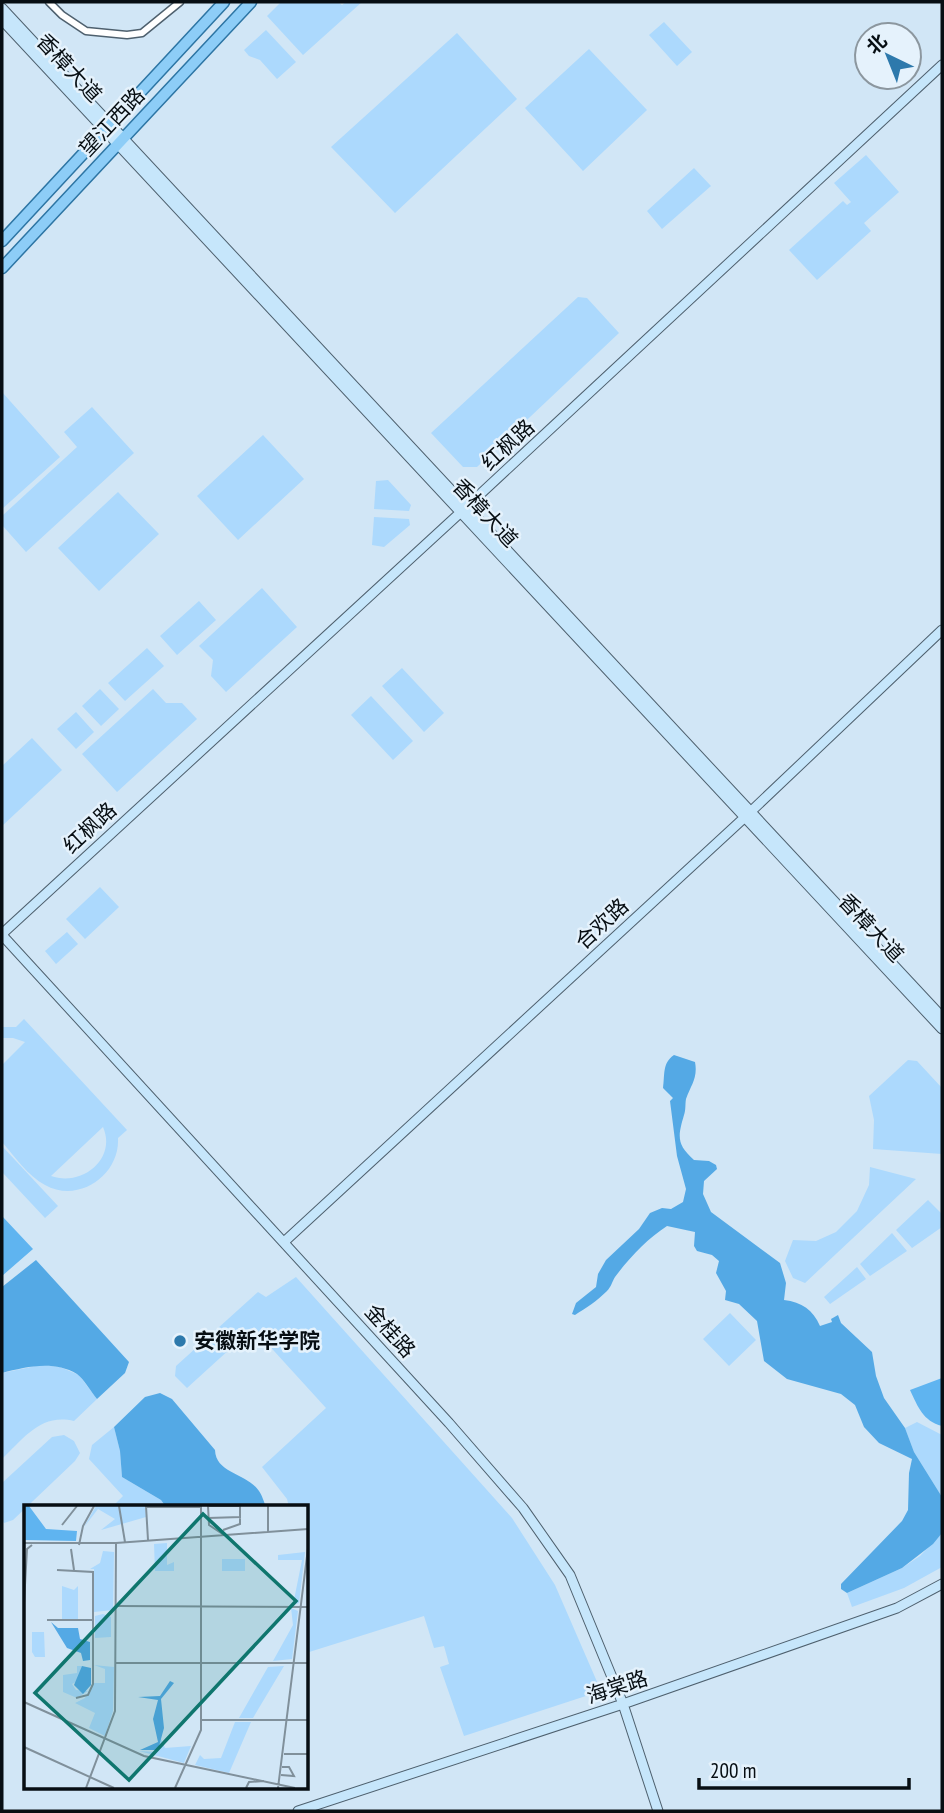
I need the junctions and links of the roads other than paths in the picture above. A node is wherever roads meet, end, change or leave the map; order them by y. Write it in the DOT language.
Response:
graph roads {
  1 [pos="49,2"];
  2 [pos="180,2"];
  3 [pos="251,2"];
  4 [pos="217,4"];
  5 [pos="2,8"];
  6 [pos="2,20"];
  7 [pos="942,65"];
  8 [pos="107,127"];
  9 [pos="120,141"];
  10 [pos="2,242"];
  11 [pos="2,268"];
  12 [pos="464,509"];
  13 [pos="942,630"];
  14 [pos="747,815"];
  15 [pos="2,934"];
  16 [pos="942,1017"];
  17 [pos="942,1029"];
  18 [pos="284,1242"];
  19 [pos="942,1584"];
  20 [pos="623,1704"];
  21 [pos="298,1811"];
  22 [pos="658,1811"];
  1 -- 2 [label="street"];
  3 -- 9 [label="main road, 望江西路"];
  4 -- 8 [label="main road, 望江西路"];
  5 -- 8 [label="street, 香樟大道"];
  6 -- 8 [label="street, 香樟大道"];
  7 -- 12 [label="street, 红枫路"];
  8 -- 9 [label="street, 香樟大道"];
  8 -- 10 [label="main road, 望江西路"];
  9 -- 11 [label="main road, 望江西路"];
  9 -- 12 [label="street, 香樟大道"];
  12 -- 14 [label="street, 香樟大道"];
  12 -- 15 [label="street, 红枫路"];
  13 -- 14 [label="street, 合欢路"];
  14 -- 16 [label="street, 香樟大道"];
  14 -- 17 [label="street, 香樟大道"];
  14 -- 18 [label="street, 合欢路"];
  15 -- 18 [label="street, 金桂路"];
  18 -- 20 [label="street, 金桂路"];
  19 -- 20 [label="street, 海棠路"];
  20 -- 21 [label="street, 海棠路"];
  20 -- 22 [label="street, 金桂路"];
}
